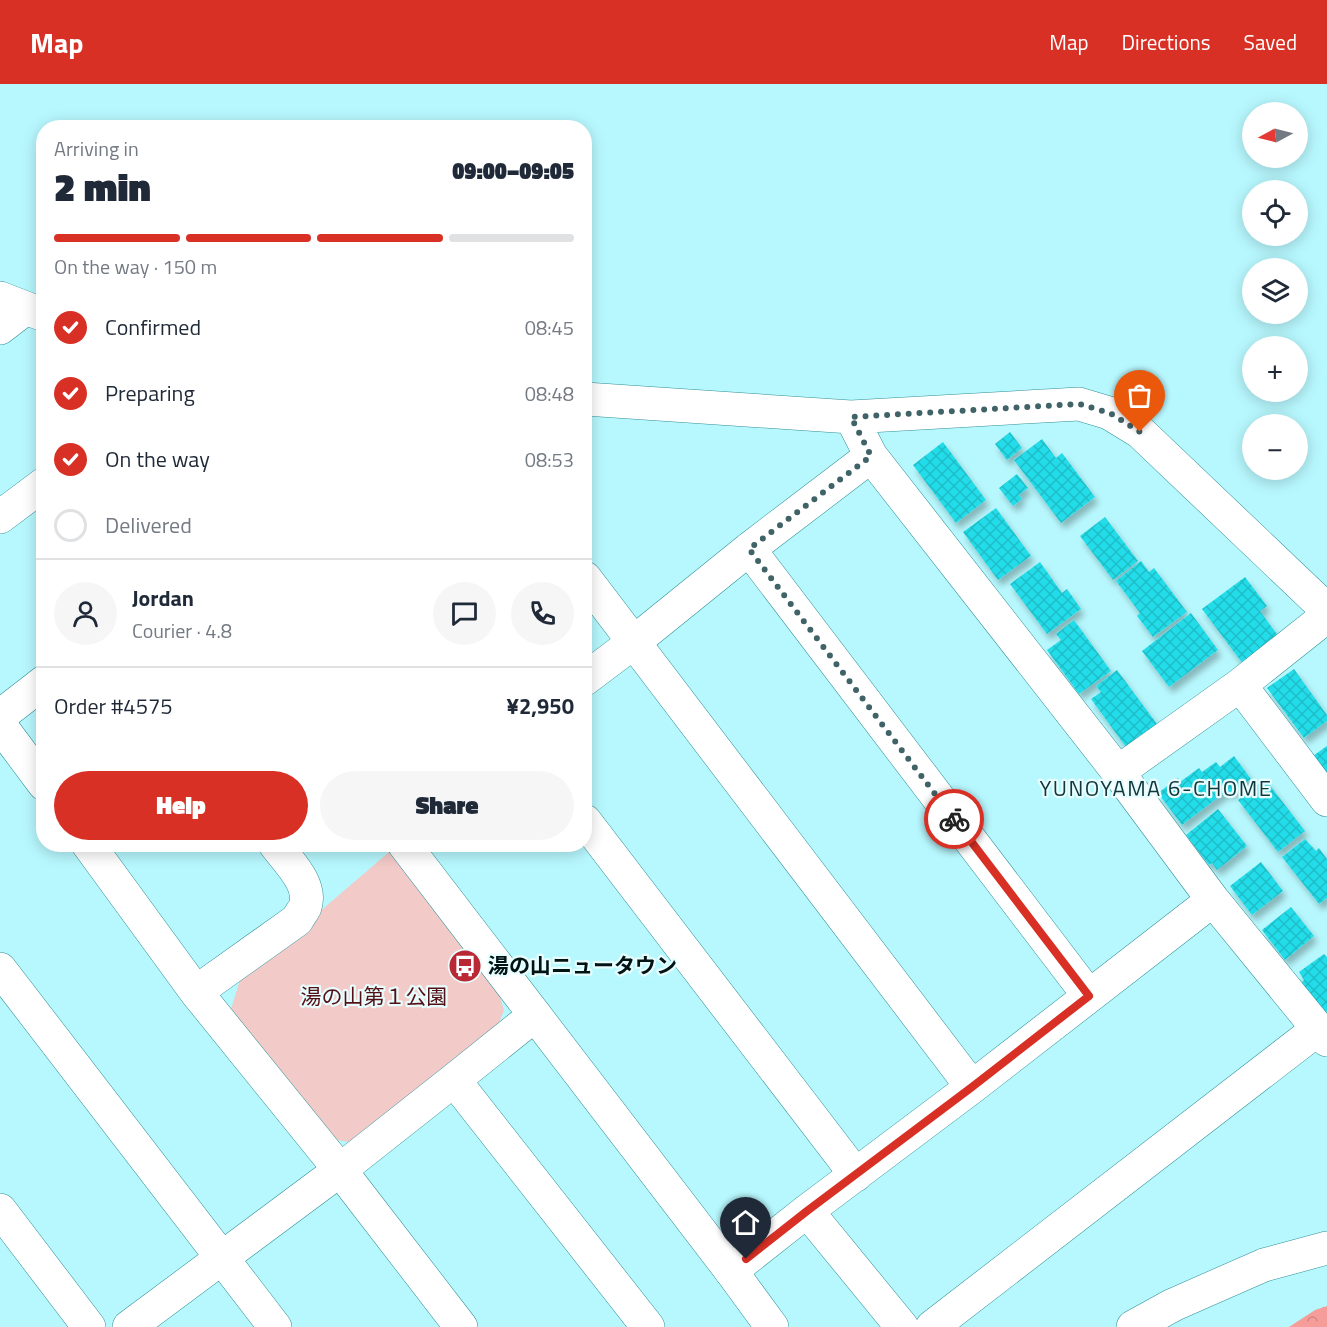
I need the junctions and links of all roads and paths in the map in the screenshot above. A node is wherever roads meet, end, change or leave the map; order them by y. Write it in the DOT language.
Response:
graph roads {
  1 [pos="23,307"];
  2 [pos="0,328"];
  3 [pos="592,399"];
  4 [pos="851,417"];
  5 [pos="871,456"];
  6 [pos="36,490"];
  7 [pos="0,517"];
  8 [pos="749,549"];
  9 [pos="592,587"];
  10 [pos="1327,610"];
  11 [pos="1327,616"];
  12 [pos="634,642"];
  13 [pos="592,674"];
  14 [pos="1240,685"];
  15 [pos="36,688"];
  16 [pos="0,716"];
  17 [pos="0,725"];
  18 [pos="1118,772"];
  19 [pos="36,773"];
  20 [pos="1327,800"];
  21 [pos="592,830"];
  22 [pos="94,852"];
  23 [pos="280,852"];
  24 [pos="410,852"];
  25 [pos="1213,900"];
  26 [pos="0,969"];
  27 [pos="196,992"];
  28 [pos="1089,996"];
  29 [pos="535,1015"];
  30 [pos="1323,1035"];
  31 [pos="454,1080"];
  32 [pos="972,1087"];
  33 [pos="340,1170"];
  34 [pos="856,1175"];
  35 [pos="0,1210"];
  36 [pos="807,1211"];
  37 [pos="1327,1248"];
  38 [pos="223,1257"];
  39 [pos="731,1271"];
  40 [pos="89,1327"];
  41 [pos="129,1327"];
  42 [pos="275,1327"];
  43 [pos="460,1327"];
  44 [pos="648,1327"];
  45 [pos="772,1327"];
  46 [pos="902,1327"];
  47 [pos="933,1327"];
  48 [pos="1133,1327"];
  1 -- 2 [label="street"];
  3 -- 4 [label="street"];
  4 -- 5 [label="street"];
  4 -- 10 [label="street"];
  5 -- 8 [label="street"];
  5 -- 18 [label="street"];
  6 -- 7 [label="street"];
  8 -- 12 [label="street"];
  8 -- 28 [label="street"];
  9 -- 12 [label="street"];
  11 -- 14 [label="street"];
  12 -- 13 [label="street"];
  12 -- 32 [label="street"];
  14 -- 18 [label="street"];
  14 -- 20 [label="street"];
  15 -- 16 [label="street"];
  17 -- 19 [label="street"];
  18 -- 25 [label="street"];
  21 -- 34 [label="street"];
  22 -- 27 [label="street"];
  23 -- 27 [label="street"];
  24 -- 29 [label="street"];
  25 -- 28 [label="street"];
  25 -- 30 [label="street"];
  26 -- 38 [label="street"];
  27 -- 33 [label="street"];
  28 -- 32 [label="street"];
  29 -- 31 [label="street"];
  29 -- 39 [label="street"];
  30 -- 47 [label="street"];
  31 -- 33 [label="street"];
  31 -- 44 [label="street"];
  32 -- 34 [label="street"];
  33 -- 38 [label="street"];
  33 -- 43 [label="street"];
  34 -- 36 [label="street"];
  35 -- 40 [label="street"];
  36 -- 39 [label="street"];
  36 -- 46 [label="street"];
  37 -- 48 [label="street"];
  38 -- 41 [label="street"];
  38 -- 42 [label="street"];
  39 -- 45 [label="street"];
}
